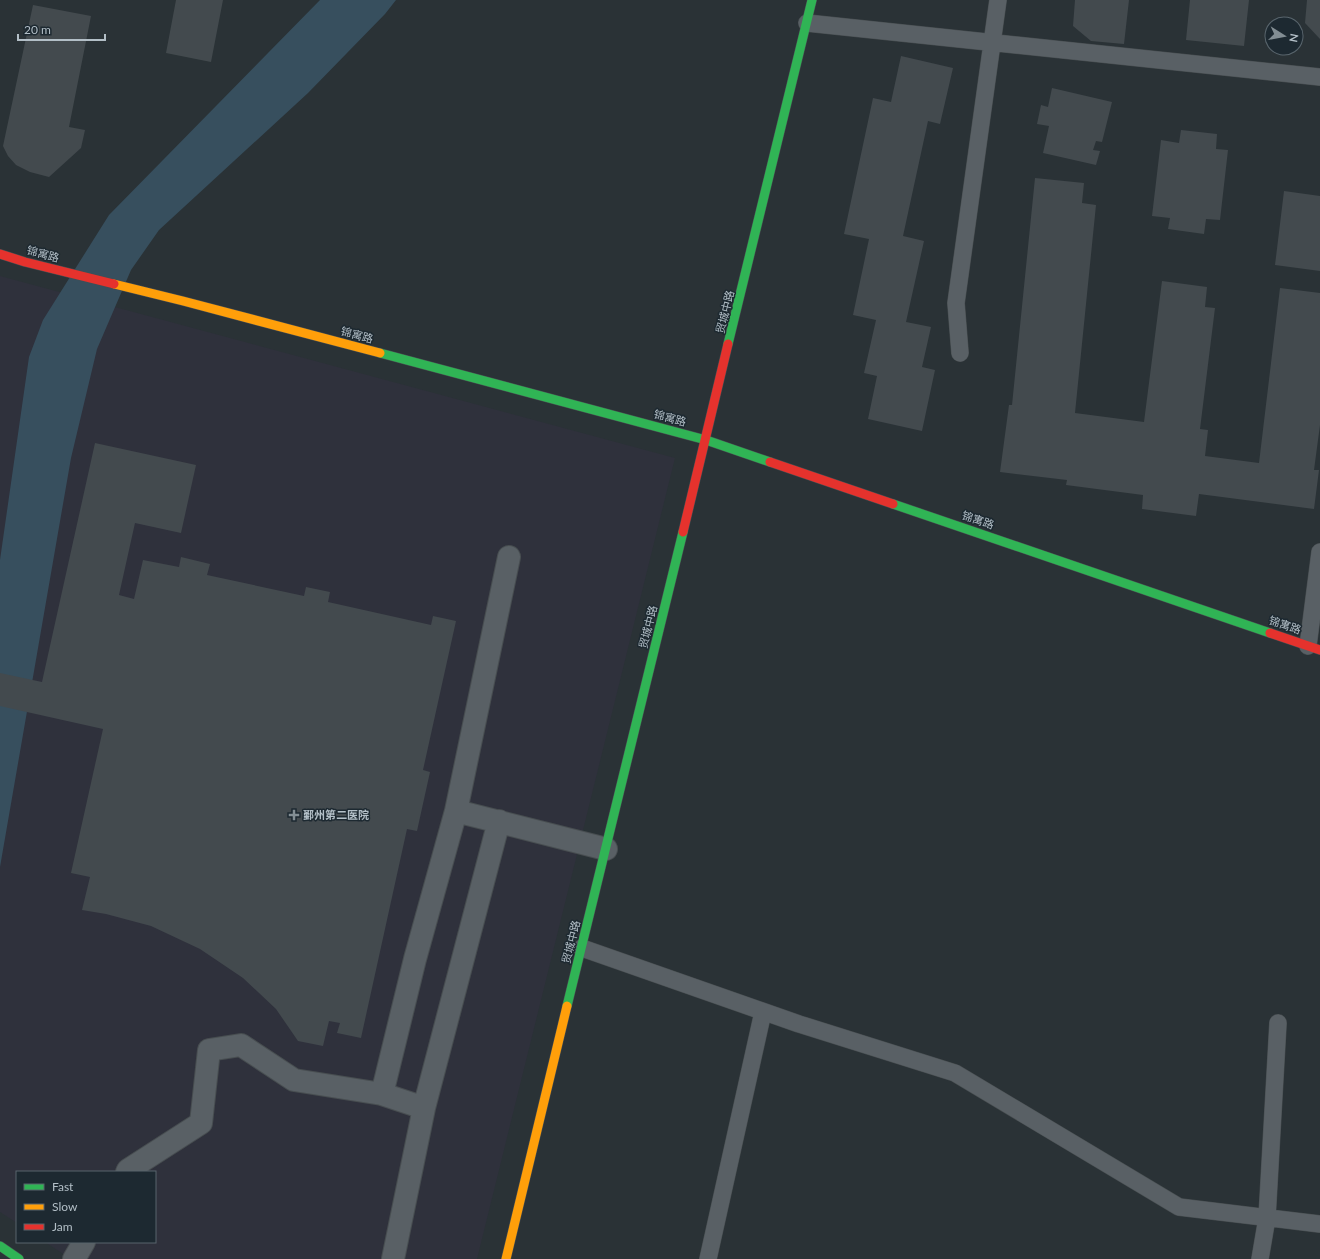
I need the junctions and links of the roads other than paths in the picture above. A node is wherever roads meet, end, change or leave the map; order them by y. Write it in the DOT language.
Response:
graph roads {
  1 [pos="812,0"];
  2 [pos="998,0"];
  3 [pos="807,23"];
  4 [pos="993,42"];
  5 [pos="1320,78"];
  6 [pos="0,254"];
  7 [pos="960,353"];
  8 [pos="706,440"];
  9 [pos="1320,552"];
  10 [pos="509,557"];
  11 [pos="1314,648"];
  12 [pos="456,810"];
  13 [pos="499,821"];
  14 [pos="606,849"];
  15 [pos="582,948"];
  16 [pos="763,1012"];
  17 [pos="1278,1023"];
  18 [pos="382,1094"];
  19 [pos="424,1108"];
  20 [pos="128,1171"];
  21 [pos="1267,1218"];
  22 [pos="1320,1224"];
  23 [pos="83,1243"];
  24 [pos="0,1246"];
  25 [pos="19,1259"];
  26 [pos="74,1259"];
  27 [pos="393,1259"];
  28 [pos="506,1259"];
  29 [pos="708,1259"];
  30 [pos="1260,1259"];
  1 -- 3 [label="street, 贸城中路"];
  2 -- 4 [label="lane"];
  3 -- 4 [label="lane"];
  3 -- 8 [label="street, 贸城中路"];
  4 -- 5 [label="lane"];
  4 -- 7 [label="lane"];
  6 -- 8 [label="street, 锦寓路"];
  8 -- 11 [label="street, 锦寓路"];
  8 -- 14 [label="street, 贸城中路"];
  9 -- 11 [label="lane"];
  10 -- 12 [label="street"];
  12 -- 13 [label="street"];
  12 -- 18 [label="street"];
  13 -- 14 [label="street"];
  13 -- 19 [label="street"];
  14 -- 15 [label="street, 贸城中路"];
  15 -- 16 [label="lane"];
  15 -- 28 [label="street, 贸城中路"];
  16 -- 21 [label="lane"];
  16 -- 29 [label="lane"];
  17 -- 21 [label="lane"];
  18 -- 19 [label="street"];
  18 -- 20 [label="street"];
  19 -- 27 [label="street"];
  21 -- 22 [label="lane"];
  21 -- 30 [label="lane"];
  23 -- 26 [label="street"];
  24 -- 25 [label="street"];
}
